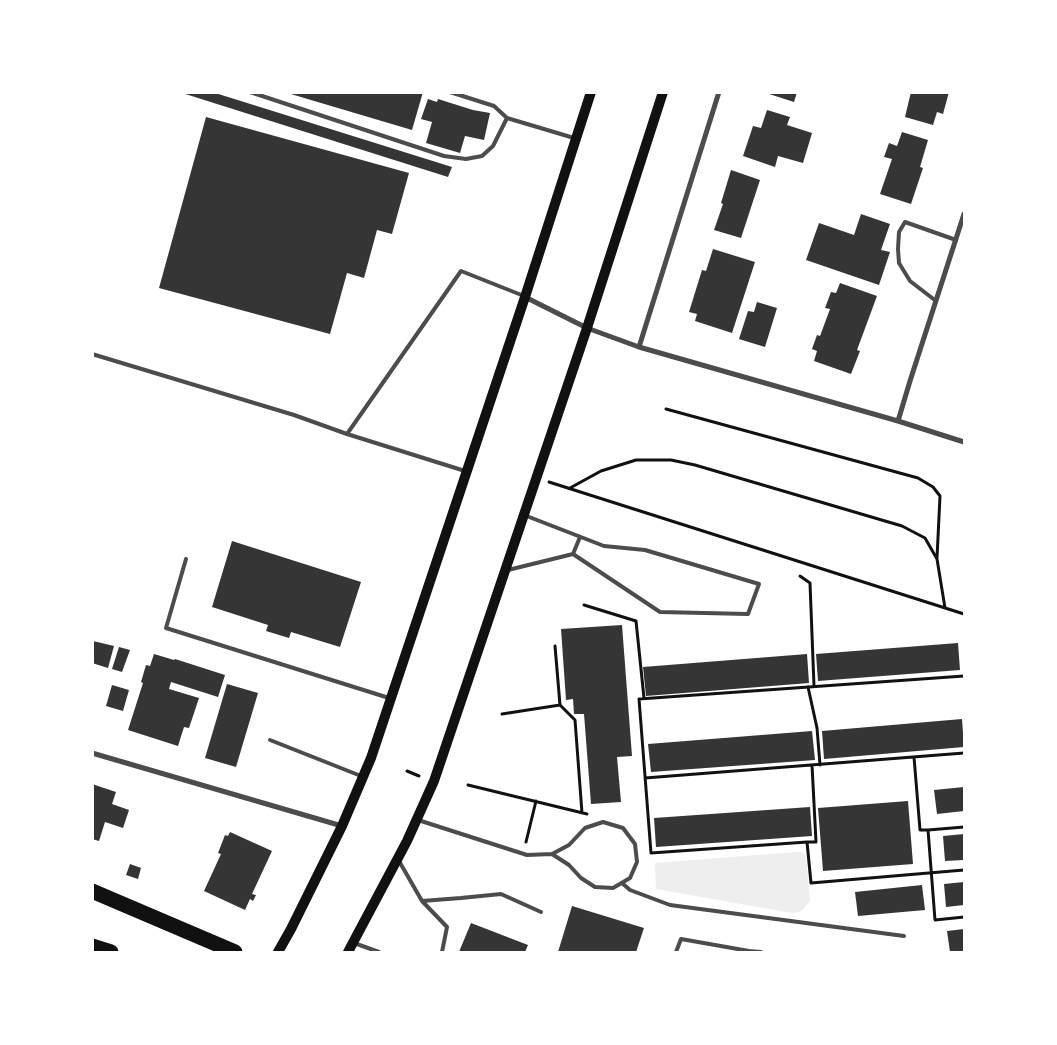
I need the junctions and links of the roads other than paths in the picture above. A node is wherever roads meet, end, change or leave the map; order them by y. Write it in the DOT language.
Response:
graph roads {
  1 [pos="250,92"];
  2 [pos="450,92"];
  3 [pos="592,92"];
  4 [pos="663,92"];
  5 [pos="719,92"];
  6 [pos="507,118"];
  7 [pos="576,138"];
  8 [pos="964,214"];
  9 [pos="956,240"];
  10 [pos="525,297"];
  11 [pos="936,301"];
  12 [pos="587,328"];
  13 [pos="640,347"];
  14 [pos="92,354"];
  15 [pos="898,421"];
  16 [pos="347,434"];
  17 [pos="964,442"];
  18 [pos="467,472"];
  19 [pos="524,515"];
  20 [pos="580,537"];
  21 [pos="573,554"];
  22 [pos="186,559"];
  23 [pos="505,571"];
  24 [pos="391,699"];
  25 [pos="270,740"];
  26 [pos="92,753"];
  27 [pos="364,777"];
  28 [pos="416,820"];
  29 [pos="342,826"];
  30 [pos="552,854"];
  31 [pos="398,859"];
  32 [pos="622,883"];
  33 [pos="92,891"];
  34 [pos="422,900"];
  35 [pos="540,912"];
  36 [pos="904,936"];
  37 [pos="354,943"];
  38 [pos="92,946"];
  39 [pos="111,952"];
  40 [pos="235,952"];
  41 [pos="278,952"];
  42 [pos="348,952"];
  43 [pos="380,952"];
  44 [pos="442,952"];
  45 [pos="676,952"];
  46 [pos="749,952"];
  47 [pos="761,952"];
  1 -- 6 [label="lane"];
  2 -- 6 [label="lane"];
  3 -- 7 [label="main road"];
  4 -- 12 [label="main road"];
  5 -- 13 [label="street"];
  6 -- 7 [label="lane"];
  7 -- 10 [label="main road"];
  8 -- 9 [label="street"];
  9 -- 11 [label="street"];
  9 -- 11 [label="lane"];
  10 -- 12 [label="street"];
  10 -- 16 [label="lane"];
  10 -- 18 [label="main road"];
  11 -- 15 [label="street"];
  12 -- 13 [label="street"];
  12 -- 19 [label="main road"];
  13 -- 15 [label="street"];
  14 -- 16 [label="lane"];
  15 -- 17 [label="street"];
  16 -- 18 [label="lane"];
  18 -- 24 [label="main road"];
  19 -- 20 [label="lane"];
  19 -- 23 [label="main road"];
  20 -- 21 [label="lane"];
  20 -- 21 [label="lane"];
  21 -- 23 [label="lane"];
  22 -- 24 [label="lane"];
  23 -- 28 [label="main road"];
  24 -- 27 [label="main road"];
  25 -- 27 [label="lane"];
  26 -- 29 [label="street"];
  27 -- 29 [label="main road"];
  28 -- 30 [label="lane"];
  28 -- 31 [label="main road"];
  29 -- 41 [label="main road"];
  30 -- 32 [label="lane"];
  30 -- 32 [label="lane"];
  31 -- 34 [label="lane"];
  31 -- 37 [label="main road"];
  32 -- 36 [label="lane"];
  33 -- 40 [label="highway"];
  34 -- 35 [label="lane"];
  34 -- 44 [label="lane"];
  37 -- 42 [label="main road"];
  37 -- 43 [label="lane"];
  38 -- 39 [label="highway"];
  45 -- 46 [label="lane"];
  46 -- 47 [label="lane"];
}
